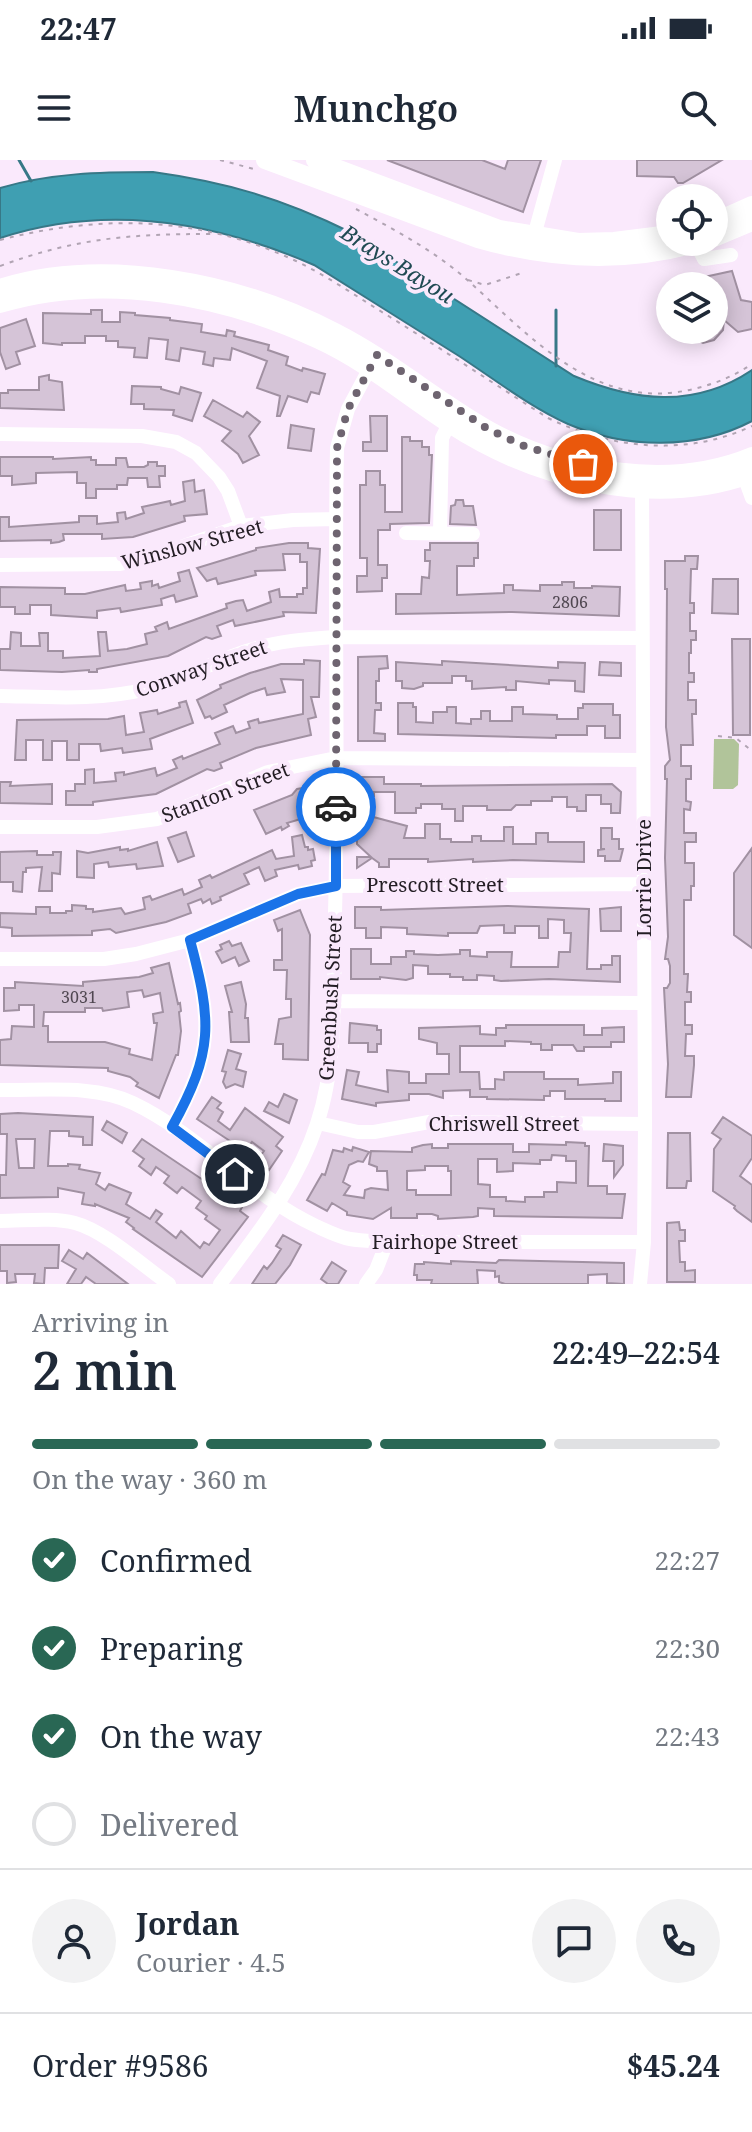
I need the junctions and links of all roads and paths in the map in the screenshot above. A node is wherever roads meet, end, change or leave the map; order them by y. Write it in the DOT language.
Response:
graph roads {
  1 [pos="220,160"];
  2 [pos="315,160"];
  3 [pos="555,160"];
  4 [pos="263,166"];
  5 [pos="752,205"];
  6 [pos="354,208"];
  7 [pos="434,213"];
  8 [pos="728,216"];
  9 [pos="752,222"];
  10 [pos="728,231"];
  11 [pos="215,234"];
  12 [pos="534,236"];
  13 [pos="656,236"];
  14 [pos="0,240"];
  15 [pos="656,252"];
  16 [pos="728,255"];
  17 [pos="731,255"];
  18 [pos="704,256"];
  19 [pos="724,256"];
  20 [pos="0,266"];
  21 [pos="522,273"];
  22 [pos="464,277"];
  23 [pos="0,288"];
  24 [pos="0,304"];
  25 [pos="373,362"];
  26 [pos="752,364"];
  27 [pos="449,424"];
  28 [pos="752,426"];
  29 [pos="0,434"];
  30 [pos="747,467"];
  31 [pos="642,480"];
  32 [pos="752,498"];
  33 [pos="336,519"];
  34 [pos="241,526"];
  35 [pos="406,533"];
  36 [pos="440,533"];
  37 [pos="473,534"];
  38 [pos="0,565"];
  39 [pos="335,637"];
  40 [pos="642,638"];
  41 [pos="0,696"];
  42 [pos="718,736"];
  43 [pos="739,744"];
  44 [pos="746,744"];
  45 [pos="752,751"];
  46 [pos="336,758"];
  47 [pos="642,760"];
  48 [pos="0,827"];
  49 [pos="643,884"];
  50 [pos="336,886"];
  51 [pos="190,940"];
  52 [pos="0,959"];
  53 [pos="333,1001"];
  54 [pos="643,1003"];
  55 [pos="0,1090"];
  56 [pos="318,1123"];
  57 [pos="645,1124"];
  58 [pos="172,1127"];
  59 [pos="278,1206"];
  60 [pos="0,1221"];
  61 [pos="387,1242"];
  62 [pos="644,1242"];
  63 [pos="169,1284"];
  64 [pos="220,1284"];
  65 [pos="366,1284"];
  66 [pos="640,1284"];
  1 -- 4 [label="path"];
  2 -- 7 [label="main road"];
  3 -- 12 [label="street"];
  4 -- 7 [label="main road"];
  5 -- 8 [label="main road"];
  6 -- 22 [label="path"];
  7 -- 12 [label="main road"];
  7 -- 15 [label="main road"];
  9 -- 10 [label="main road"];
  11 -- 14 [label="path"];
  11 -- 20 [label="path"];
  11 -- 28 [label="path"];
  12 -- 13 [label="main road"];
  16 -- 17 [label="street"];
  18 -- 19 [label="street"];
  21 -- 22 [label="path"];
  22 -- 26 [label="path"];
  23 -- 25 [label="main road"];
  24 -- 25 [label="main road"];
  25 -- 27 [label="main road"];
  25 -- 31 [label="main road"];
  25 -- 33 [label="street, Greenbush Street"];
  27 -- 31 [label="main road"];
  27 -- 36 [label="street"];
  29 -- 34 [label="street"];
  30 -- 31 [label="main road"];
  30 -- 32 [label="street"];
  31 -- 40 [label="street, Lorrie Drive"];
  33 -- 34 [label="street, Winslow Street"];
  33 -- 39 [label="street, Greenbush Street"];
  34 -- 38 [label="street, Winslow Street"];
  35 -- 36 [label="street"];
  36 -- 37 [label="street"];
  39 -- 40 [label="street, Conway Street"];
  39 -- 41 [label="street, Conway Street"];
  39 -- 46 [label="street, Greenbush Street"];
  40 -- 47 [label="street, Lorrie Drive"];
  42 -- 44 [label="path"];
  43 -- 44 [label="path"];
  44 -- 45 [label="path"];
  46 -- 47 [label="street, Stanton Street"];
  46 -- 48 [label="street, Stanton Street"];
  46 -- 50 [label="street, Greenbush Street"];
  47 -- 49 [label="street, Lorrie Drive"];
  49 -- 50 [label="street, Prescott Street"];
  49 -- 54 [label="street, Lorrie Drive"];
  50 -- 51 [label="street, Prescott Street"];
  50 -- 53 [label="street, Greenbush Street"];
  51 -- 52 [label="street, Prescott Street"];
  51 -- 58 [label="street"];
  53 -- 54 [label="street"];
  53 -- 56 [label="street, Greenbush Street"];
  54 -- 57 [label="street, Lorrie Drive"];
  55 -- 58 [label="street, Fairhope Street"];
  56 -- 57 [label="street, Chriswell Street"];
  56 -- 59 [label="street, Greenbush Street"];
  57 -- 62 [label="street, Lorrie Drive"];
  58 -- 59 [label="street, Fairhope Street"];
  59 -- 61 [label="street, Fairhope Street"];
  59 -- 64 [label="street, Greenbush Street"];
  60 -- 63 [label="street"];
  61 -- 62 [label="street, Fairhope Street"];
  61 -- 65 [label="street"];
  62 -- 66 [label="street, Lorrie Drive"];
}
